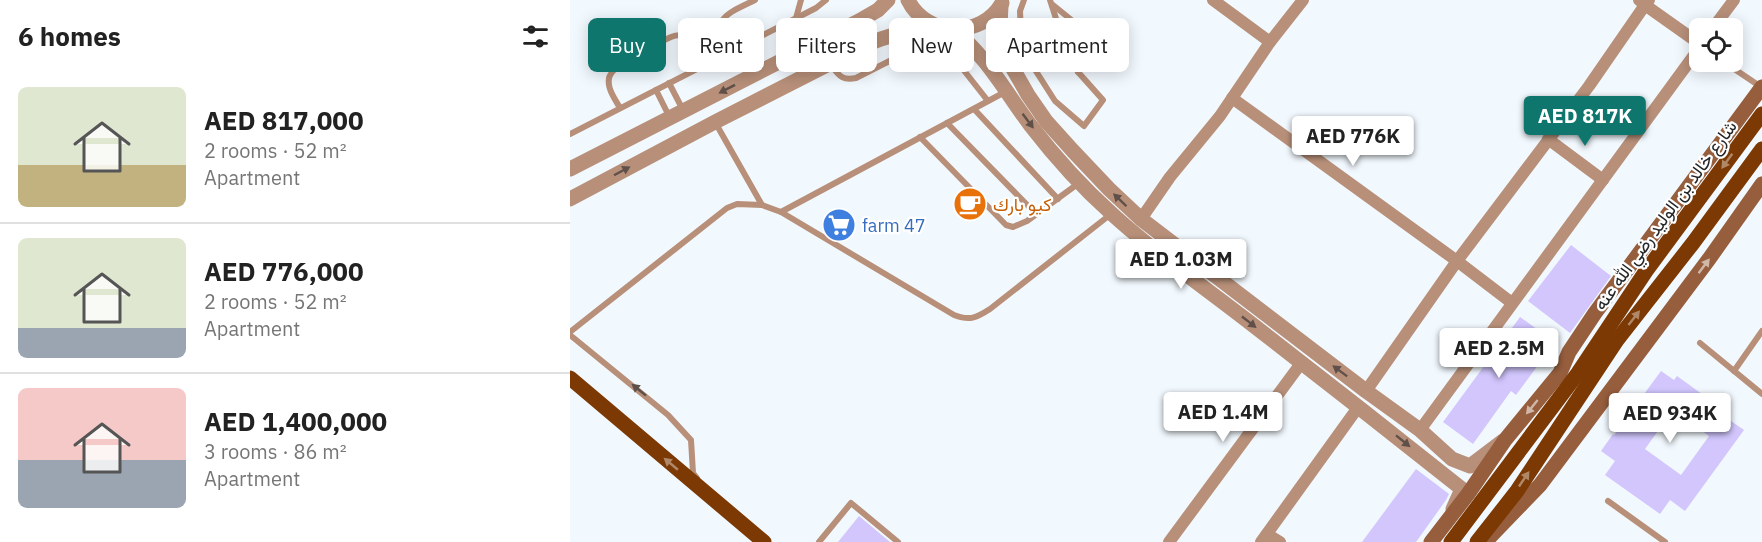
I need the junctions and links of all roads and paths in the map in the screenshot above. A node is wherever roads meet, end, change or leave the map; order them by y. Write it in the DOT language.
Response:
graph roads {
  1 [pos="755,0"];
  2 [pos="801,0"];
  3 [pos="826,0"];
  4 [pos="888,0"];
  5 [pos="908,0"];
  6 [pos="1024,0"];
  7 [pos="1213,0"];
  8 [pos="1303,0"];
  9 [pos="1734,0"];
  10 [pos="1051,2"];
  11 [pos="1644,2"];
  12 [pos="1002,3"];
  13 [pos="726,18"];
  14 [pos="796,18"];
  15 [pos="923,18"];
  16 [pos="1020,18"];
  17 [pos="1056,18"];
  18 [pos="1070,18"];
  19 [pos="1720,18"];
  20 [pos="974,26"];
  21 [pos="678,36"];
  22 [pos="1689,37"];
  23 [pos="1270,42"];
  24 [pos="974,48"];
  25 [pos="1689,61"];
  26 [pos="877,67"];
  27 [pos="691,72"];
  28 [pos="812,72"];
  29 [pos="837,72"];
  30 [pos="868,72"];
  31 [pos="1036,72"];
  32 [pos="1078,72"];
  33 [pos="1739,72"];
  34 [pos="669,83"];
  35 [pos="1762,87"];
  36 [pos="656,90"];
  37 [pos="1006,91"];
  38 [pos="1232,98"];
  39 [pos="988,101"];
  40 [pos="620,108"];
  41 [pos="974,108"];
  42 [pos="677,114"];
  43 [pos="1762,114"];
  44 [pos="715,122"];
  45 [pos="947,123"];
  46 [pos="570,134"];
  47 [pos="920,137"];
  48 [pos="1548,139"];
  49 [pos="1762,149"];
  50 [pos="570,169"];
  51 [pos="1603,180"];
  52 [pos="1080,182"];
  53 [pos="1762,184"];
  54 [pos="570,199"];
  55 [pos="1058,199"];
  56 [pos="762,206"];
  57 [pos="781,212"];
  58 [pos="1036,214"];
  59 [pos="1111,214"];
  60 [pos="1141,219"];
  61 [pos="1457,261"];
  62 [pos="1512,303"];
  63 [pos="1762,331"];
  64 [pos="570,334"];
  65 [pos="1700,344"];
  66 [pos="1302,362"];
  67 [pos="1734,371"];
  68 [pos="570,378"];
  69 [pos="1366,391"];
  70 [pos="1762,393"];
  71 [pos="1359,406"];
  72 [pos="1420,430"];
  73 [pos="1505,440"];
  74 [pos="1608,501"];
  75 [pos="716,502"];
  76 [pos="1450,517"];
  77 [pos="1264,538"];
  78 [pos="764,542"];
  79 [pos="819,542"];
  80 [pos="898,542"];
  81 [pos="1169,542"];
  82 [pos="1280,542"];
  83 [pos="1431,542"];
  84 [pos="1452,542"];
  85 [pos="1476,542"];
  86 [pos="1485,542"];
  87 [pos="1665,542"];
  1 -- 13 [label="lane"];
  2 -- 14 [label="lane"];
  3 -- 14 [label="lane"];
  4 -- 42 [label="street, one-way"];
  5 -- 15 [label="street"];
  6 -- 16 [label="lane"];
  7 -- 23 [label="street"];
  8 -- 23 [label="street"];
  9 -- 19 [label="street"];
  10 -- 17 [label="lane"];
  10 -- 18 [label="lane"];
  11 -- 22 [label="street"];
  11 -- 48 [label="street"];
  12 -- 20 [label="street"];
  60 -- 12 [label="street, one-way"];
  21 -- 40 [label="lane"];
  23 -- 38 [label="street"];
  24 -- 37 [label="street"];
  25 -- 51 [label="street"];
  26 -- 39 [label="lane"];
  27 -- 34 [label="lane"];
  28 -- 44 [label="street"];
  29 -- 30 [label="lane"];
  31 -- 32 [label="lane"];
  33 -- 35 [label="lane"];
  34 -- 36 [label="lane"];
  34 -- 42 [label="lane"];
  35 -- 73 [label="main road, one-way"];
  36 -- 40 [label="lane"];
  36 -- 42 [label="lane"];
  37 -- 39 [label="lane"];
  37 -- 52 [label="street, one-way"];
  38 -- 60 [label="street"];
  38 -- 61 [label="street"];
  39 -- 41 [label="lane"];
  40 -- 46 [label="lane"];
  41 -- 45 [label="lane"];
  41 -- 55 [label="lane"];
  42 -- 50 [label="street"];
  43 -- 84 [label="main road, شارع خالد بن الوليد رضي الله عنه, one-way"];
  54 -- 44 [label="street, one-way"];
  44 -- 56 [label="lane"];
  45 -- 47 [label="lane"];
  45 -- 58 [label="lane"];
  47 -- 57 [label="lane"];
  47 -- 58 [label="lane"];
  48 -- 51 [label="street"];
  48 -- 61 [label="street"];
  85 -- 49 [label="main road, شارع خالد بن الوليد رضي الله عنه, one-way"];
  51 -- 62 [label="street"];
  52 -- 55 [label="lane"];
  52 -- 59 [label="street"];
  86 -- 53 [label="main road, one-way"];
  55 -- 58 [label="lane"];
  56 -- 57 [label="lane"];
  56 -- 64 [label="lane"];
  57 -- 59 [label="lane"];
  59 -- 66 [label="street, one-way"];
  69 -- 60 [label="street, one-way"];
  61 -- 62 [label="street"];
  61 -- 69 [label="street"];
  62 -- 72 [label="street"];
  63 -- 67 [label="lane"];
  75 -- 64 [label="lane, one-way"];
  65 -- 67 [label="lane"];
  66 -- 71 [label="street"];
  66 -- 81 [label="street"];
  67 -- 70 [label="lane"];
  75 -- 68 [label="main road, one-way"];
  69 -- 72 [label="street"];
  71 -- 76 [label="street, one-way"];
  71 -- 77 [label="street"];
  72 -- 73 [label="street"];
  73 -- 76 [label="main road"];
  74 -- 87 [label="lane"];
  75 -- 78 [label="main road"];
  76 -- 83 [label="main road"];
  77 -- 82 [label="street"];
  79 -- 80 [label="lane"];
}
